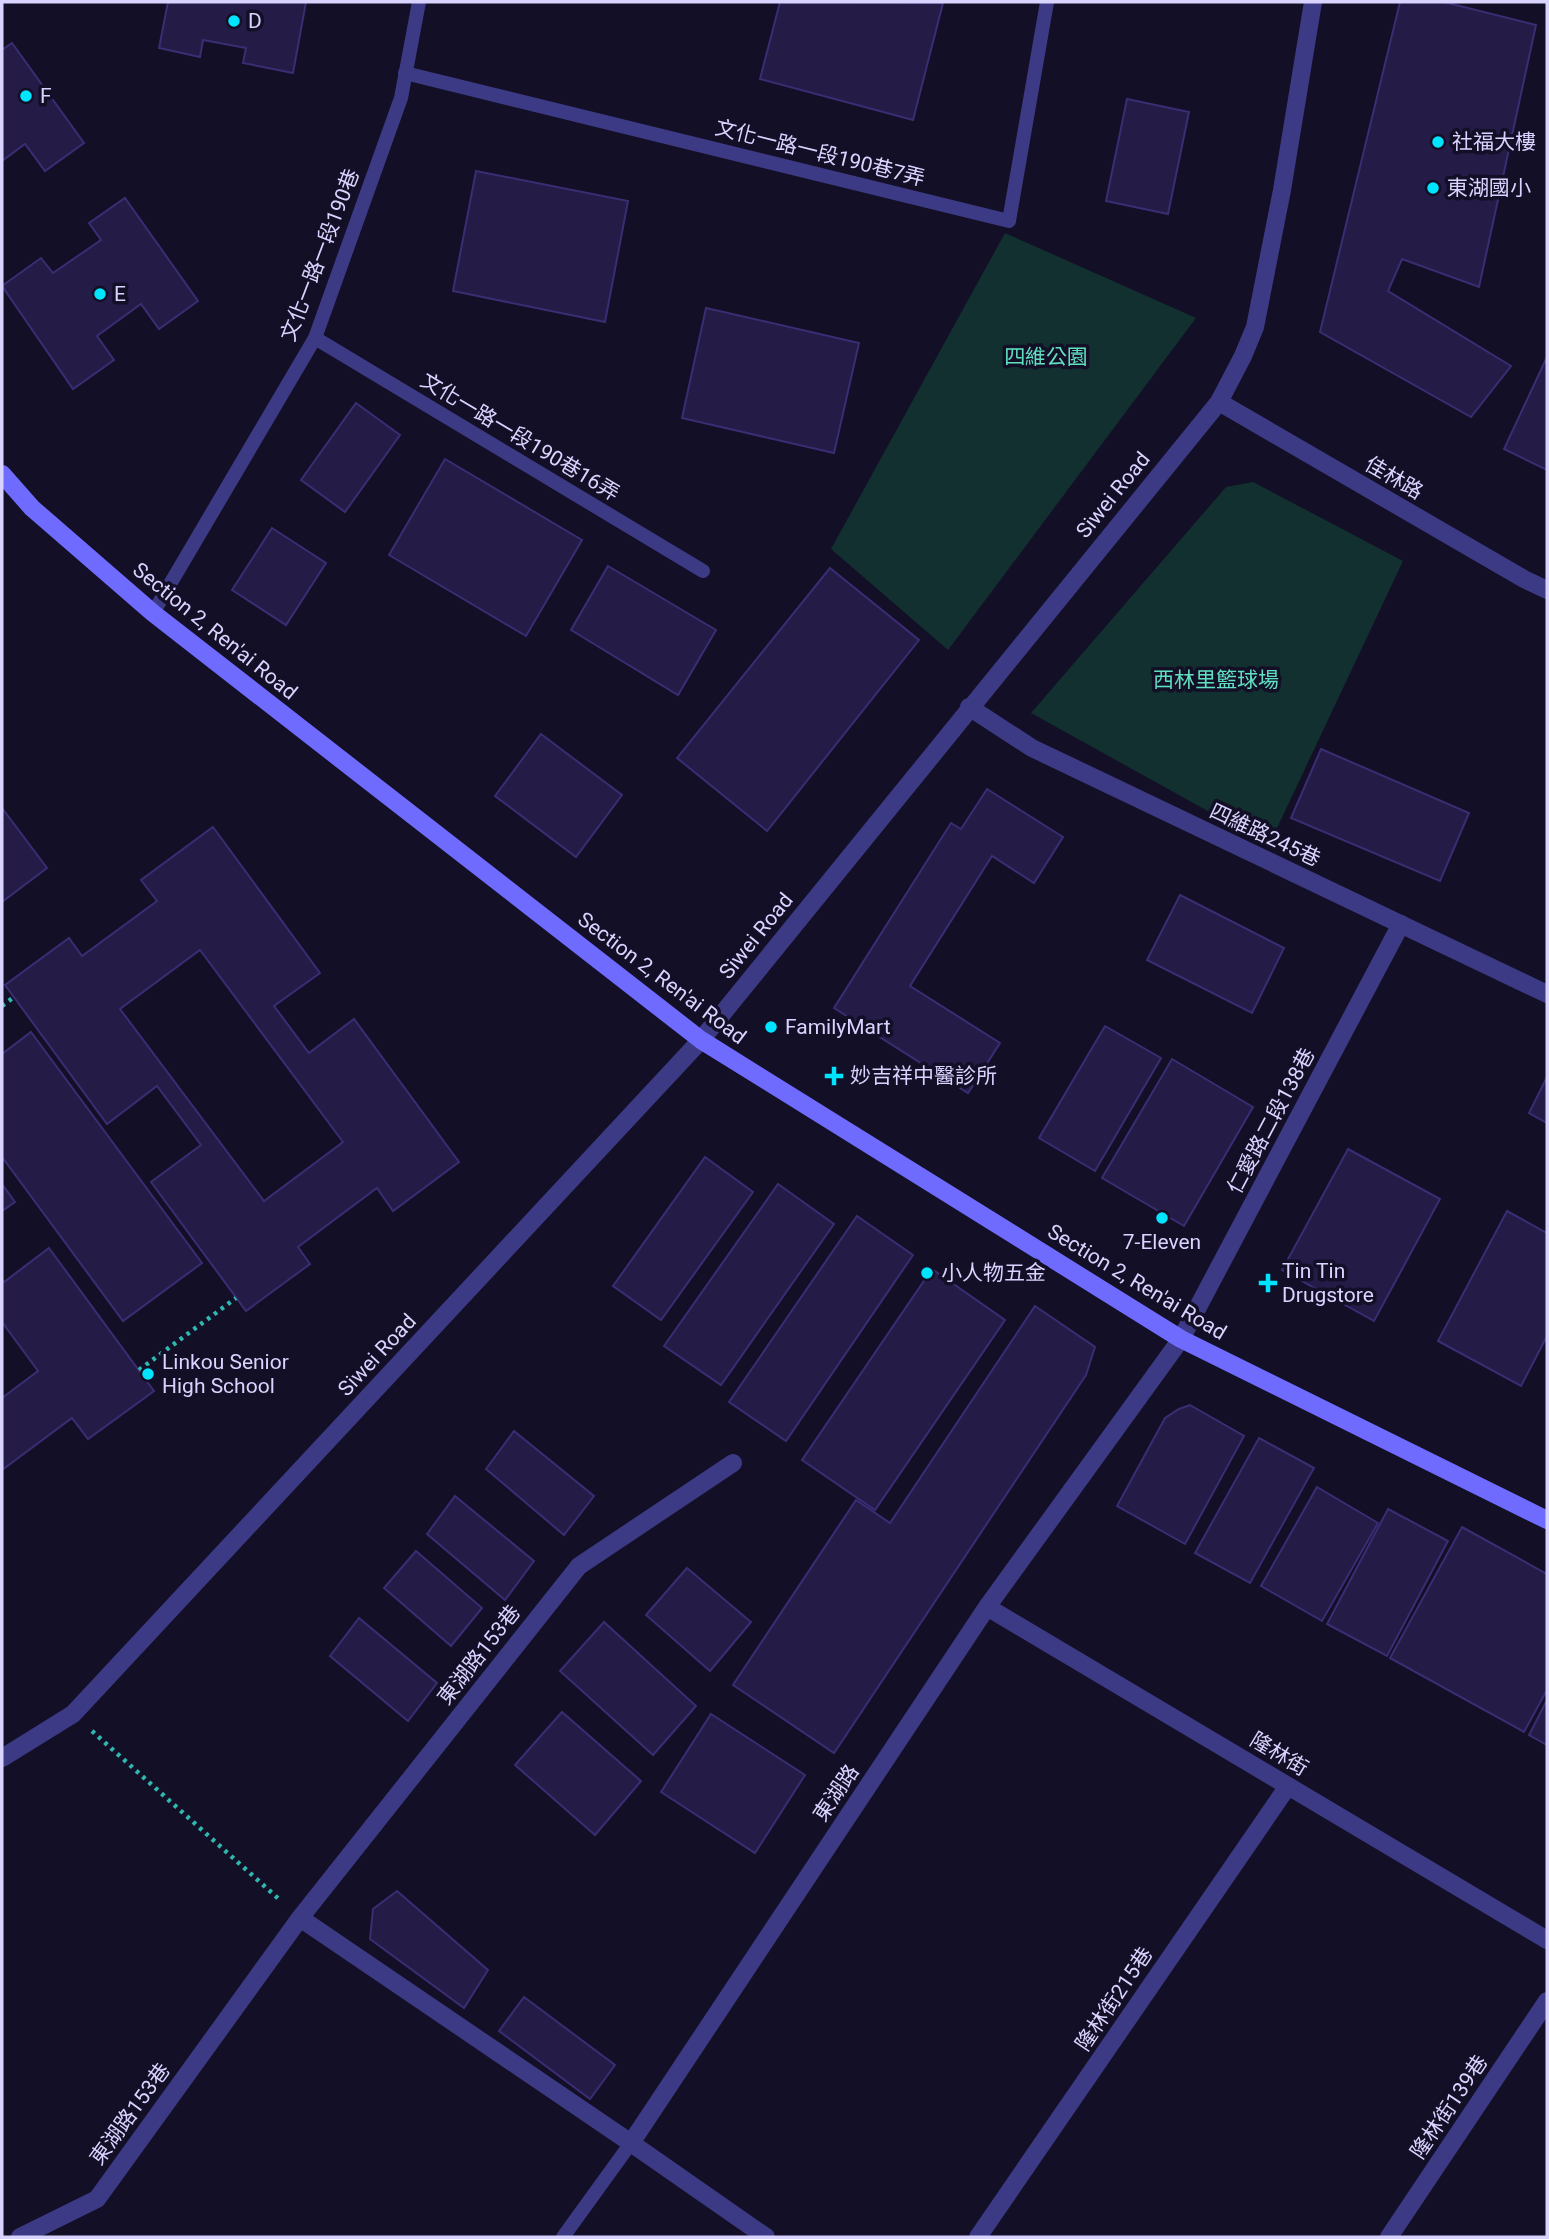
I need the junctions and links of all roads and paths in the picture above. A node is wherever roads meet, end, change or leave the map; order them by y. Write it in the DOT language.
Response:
graph roads {
  1 [pos="419,2"];
  2 [pos="1047,2"];
  3 [pos="1314,2"];
  4 [pos="405,73"];
  5 [pos="315,338"];
  6 [pos="1219,402"];
  7 [pos="2,474"];
  8 [pos="703,572"];
  9 [pos="1547,590"];
  10 [pos="153,613"];
  11 [pos="969,707"];
  12 [pos="1401,925"];
  13 [pos="1547,995"];
  14 [pos="14,997"];
  15 [pos="2,1006"];
  16 [pos="701,1040"];
  17 [pos="236,1298"];
  18 [pos="1181,1339"];
  19 [pos="139,1370"];
  20 [pos="733,1463"];
  21 [pos="1547,1520"];
  22 [pos="987,1607"];
  23 [pos="73,1714"];
  24 [pos="2,1758"];
  25 [pos="1288,1786"];
  26 [pos="300,1918"];
  27 [pos="1547,1940"];
  28 [pos="1547,2001"];
  29 [pos="631,2143"];
  30 [pos="20,2237"];
  31 [pos="563,2237"];
  32 [pos="766,2237"];
  33 [pos="978,2237"];
  34 [pos="1389,2237"];
  1 -- 4 [label="lane, 文化一路一段190巷"];
  2 -- 4 [label="lane, 文化一路一段190巷7弄"];
  3 -- 6 [label="street, Siwei Road"];
  4 -- 5 [label="lane, 文化一路一段190巷"];
  5 -- 8 [label="lane, 文化一路一段190巷16弄"];
  5 -- 10 [label="lane, 文化一路一段190巷"];
  6 -- 9 [label="street, 佳林路"];
  6 -- 11 [label="street, Siwei Road"];
  7 -- 10 [label="main road, Section 2, Ren'ai Road"];
  10 -- 16 [label="main road, Section 2, Ren'ai Road"];
  11 -- 12 [label="street, 四維路245巷"];
  11 -- 16 [label="street, Siwei Road"];
  12 -- 13 [label="street, 四維路245巷"];
  12 -- 18 [label="street, 仁愛路二段138巷"];
  14 -- 15 [label="path"];
  16 -- 18 [label="main road, Section 2, Ren'ai Road"];
  16 -- 23 [label="street, Siwei Road"];
  17 -- 19 [label="path"];
  18 -- 21 [label="main road, Section 2, Ren'ai Road"];
  18 -- 22 [label="street, 東湖路"];
  20 -- 26 [label="street, 東湖路153巷"];
  22 -- 25 [label="street, 隆林街"];
  22 -- 29 [label="street, 東湖路"];
  23 -- 24 [label="street, Siwei Road"];
  23 -- 26 [label="path"];
  25 -- 27 [label="street, 隆林街"];
  25 -- 33 [label="street, 隆林街215巷"];
  26 -- 29 [label="street"];
  26 -- 30 [label="street, 東湖路153巷"];
  28 -- 34 [label="street, 隆林街139巷"];
  29 -- 31 [label="lane"];
  29 -- 32 [label="street"];
}
